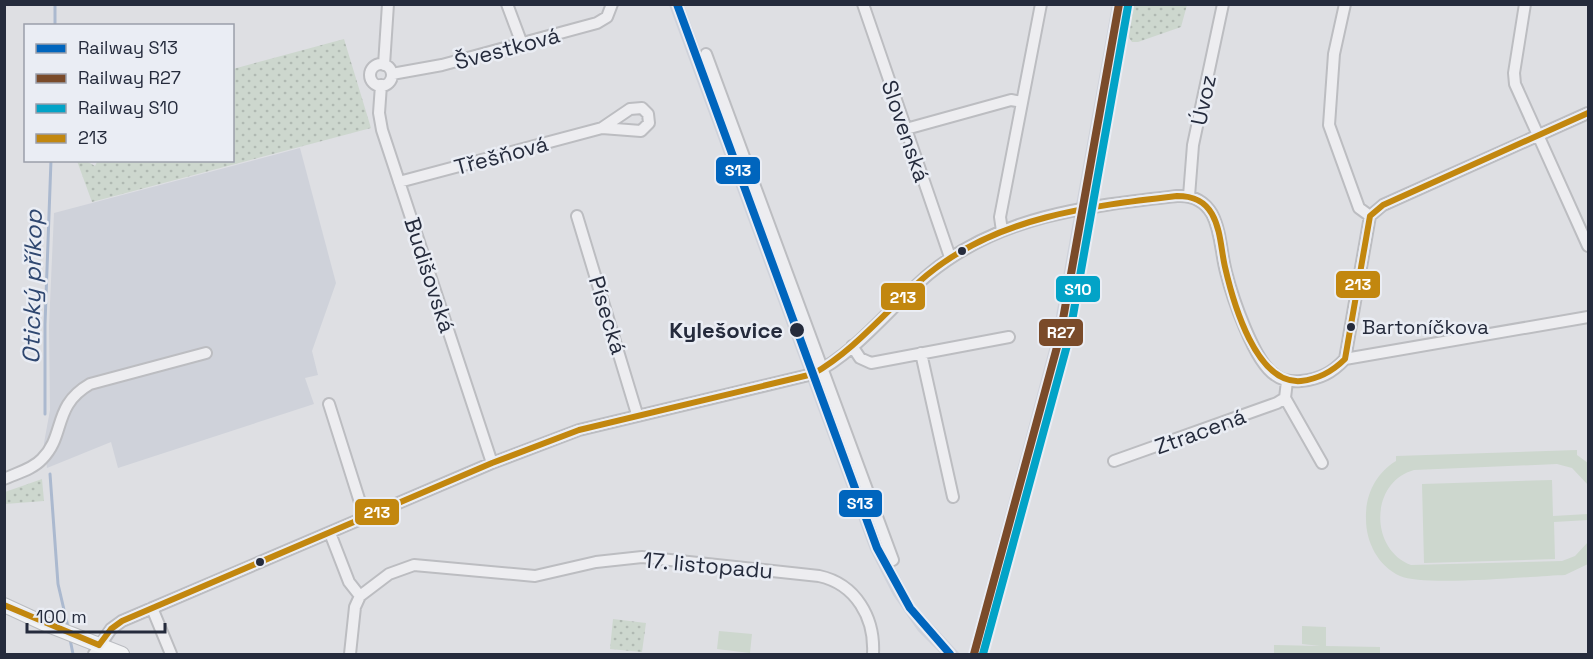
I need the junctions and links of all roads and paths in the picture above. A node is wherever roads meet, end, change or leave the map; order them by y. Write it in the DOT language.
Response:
graph roads {
  1 [pos="388,4"];
  2 [pos="507,4"];
  3 [pos="612,4"];
  4 [pos="863,4"];
  5 [pos="1041,4"];
  6 [pos="1223,4"];
  7 [pos="1345,4"];
  8 [pos="1525,4"];
  9 [pos="522,44"];
  10 [pos="706,54"];
  11 [pos="384,64"];
  12 [pos="392,74"];
  13 [pos="381,85"];
  14 [pos="1022,102"];
  15 [pos="1588,113"];
  16 [pos="602,128"];
  17 [pos="906,129"];
  18 [pos="1540,135"];
  19 [pos="399,182"];
  20 [pos="1189,196"];
  21 [pos="577,216"];
  22 [pos="1370,216"];
  23 [pos="1002,231"];
  24 [pos="1588,246"];
  25 [pos="950,257"];
  26 [pos="1588,317"];
  27 [pos="1008,337"];
  28 [pos="852,346"];
  29 [pos="206,353"];
  30 [pos="921,353"];
  31 [pos="1345,359"];
  32 [pos="823,369"];
  33 [pos="1287,381"];
  34 [pos="1285,398"];
  35 [pos="329,404"];
  36 [pos="637,414"];
  37 [pos="1114,461"];
  38 [pos="492,463"];
  39 [pos="1322,463"];
  40 [pos="4,479"];
  41 [pos="953,497"];
  42 [pos="365,518"];
  43 [pos="330,533"];
  44 [pos="893,560"];
  45 [pos="360,596"];
  46 [pos="4,605"];
  47 [pos="152,608"];
  48 [pos="96,650"];
  49 [pos="122,654"];
  50 [pos="171,654"];
  51 [pos="350,654"];
  52 [pos="873,654"];
  1 -- 11 [label="street"];
  2 -- 9 [label="street"];
  3 -- 9 [label="street, Švestková"];
  4 -- 17 [label="street, Slovenská"];
  5 -- 14 [label="street"];
  6 -- 20 [label="street, Úvoz"];
  7 -- 22 [label="street"];
  8 -- 18 [label="street"];
  9 -- 12 [label="street, Švestková"];
  10 -- 32 [label="street"];
  11 -- 12 [label="street"];
  11 -- 13 [label="street"];
  12 -- 13 [label="street"];
  13 -- 19 [label="street, Budišovská"];
  14 -- 17 [label="street"];
  14 -- 23 [label="street"];
  15 -- 18 [label="street"];
  16 -- 19 [label="street, Třešňová"];
  17 -- 25 [label="street, Slovenská"];
  18 -- 22 [label="street"];
  18 -- 24 [label="street"];
  19 -- 38 [label="street, Budišovská"];
  20 -- 23 [label="street"];
  20 -- 33 [label="street"];
  21 -- 36 [label="street, Písecká"];
  22 -- 31 [label="street"];
  23 -- 25 [label="street"];
  25 -- 28 [label="street"];
  26 -- 31 [label="street"];
  27 -- 30 [label="street"];
  28 -- 30 [label="street"];
  28 -- 32 [label="street"];
  29 -- 40 [label="street"];
  30 -- 41 [label="street"];
  31 -- 33 [label="street"];
  32 -- 36 [label="street"];
  32 -- 44 [label="street"];
  33 -- 34 [label="street"];
  34 -- 37 [label="street, Ztracená"];
  34 -- 39 [label="street"];
  35 -- 42 [label="street"];
  36 -- 38 [label="street"];
  38 -- 42 [label="street"];
  42 -- 43 [label="street"];
  43 -- 45 [label="street"];
  43 -- 47 [label="street"];
  45 -- 51 [label="street"];
  45 -- 52 [label="street, 17. listopadu"];
  46 -- 48 [label="main road"];
  47 -- 48 [label="street"];
  47 -- 50 [label="street"];
  48 -- 49 [label="main road"];
}
